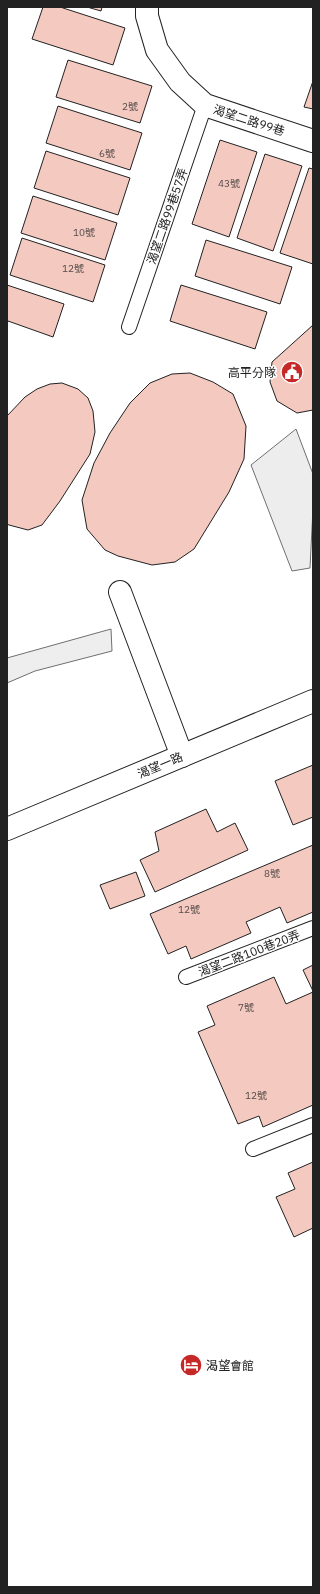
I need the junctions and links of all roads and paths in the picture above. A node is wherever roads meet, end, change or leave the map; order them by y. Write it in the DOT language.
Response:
graph roads {
  1 [pos="147,7"];
  2 [pos="205,105"];
  3 [pos="313,141"];
  4 [pos="129,327"];
  5 [pos="120,592"];
  6 [pos="313,700"];
  7 [pos="182,756"];
  8 [pos="7,829"];
  9 [pos="313,928"];
  10 [pos="186,977"];
  11 [pos="313,1125"];
  12 [pos="253,1149"];
  1 -- 2 [label="street, 渴望二路99巷"];
  2 -- 3 [label="street, 渴望二路99巷"];
  2 -- 4 [label="lane, 渴望二路99巷57弄"];
  5 -- 7 [label="street"];
  6 -- 7 [label="street, 渴望一路"];
  7 -- 8 [label="street, 渴望一路"];
  9 -- 10 [label="lane, 渴望二路100巷20弄"];
  11 -- 12 [label="lane"];
}
